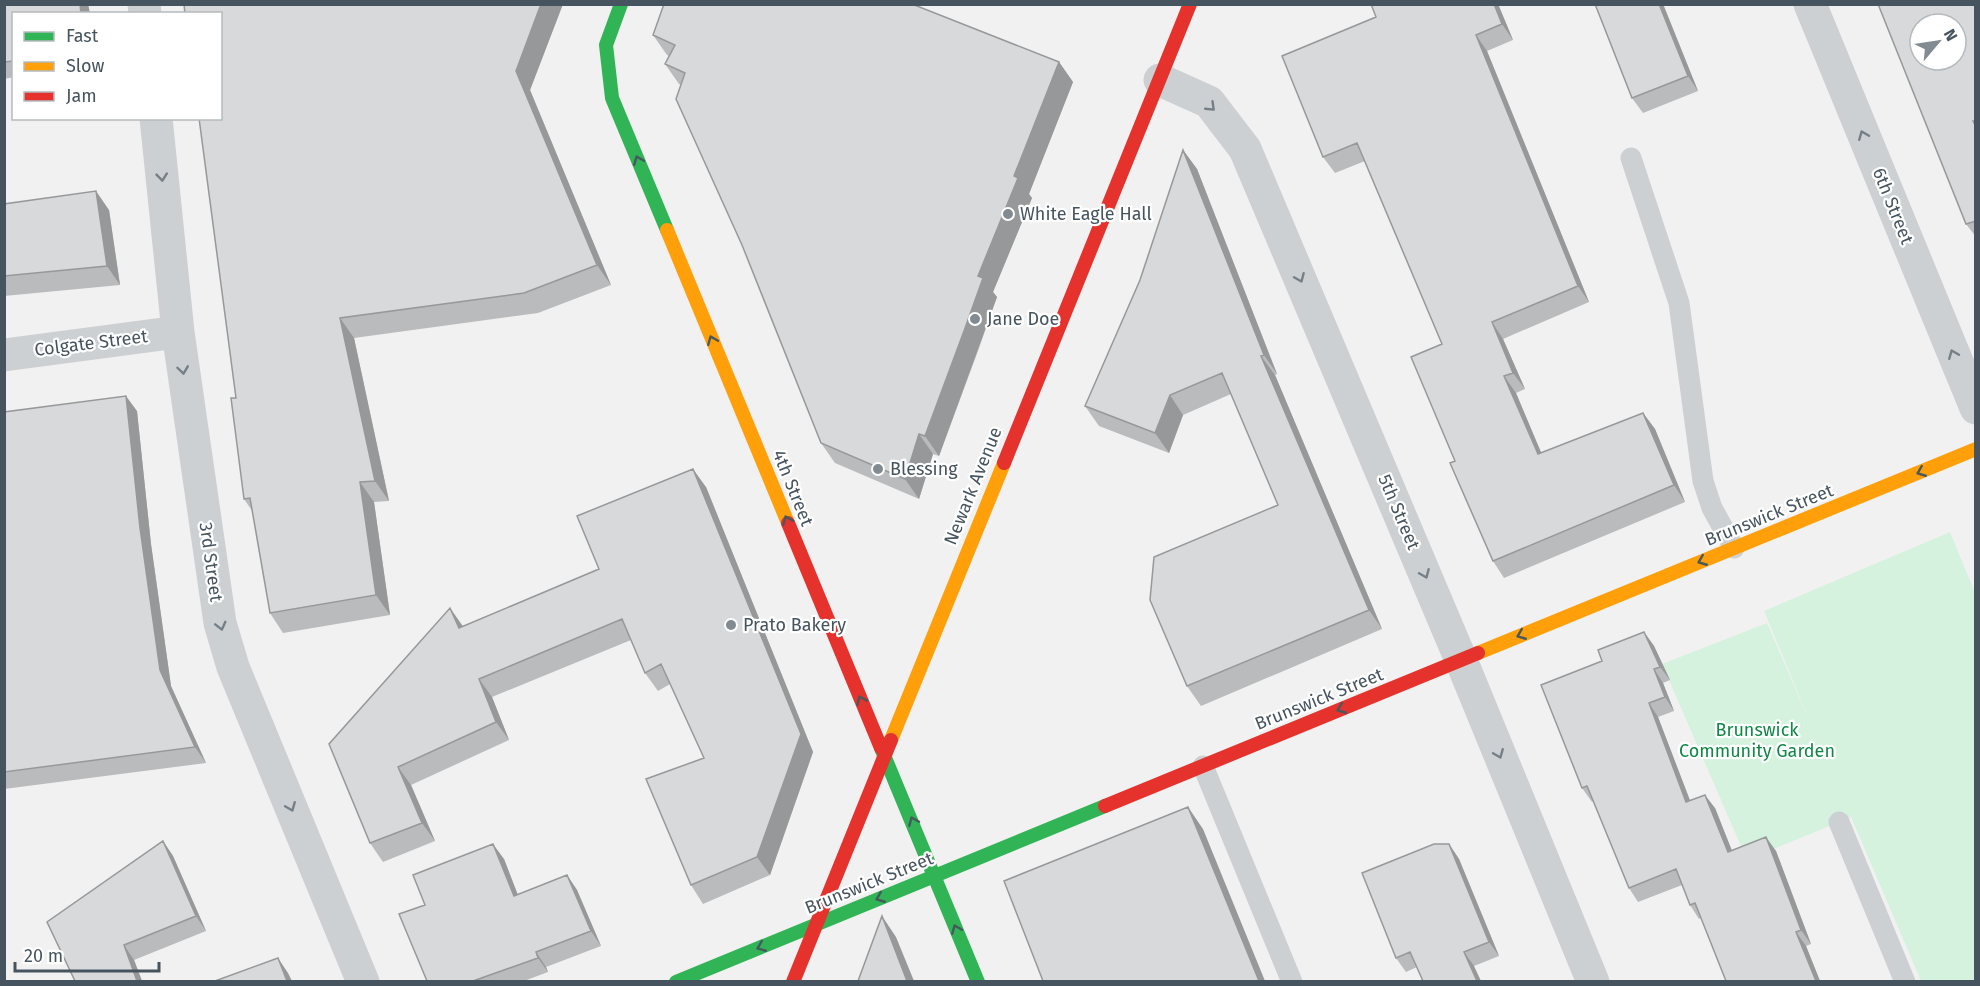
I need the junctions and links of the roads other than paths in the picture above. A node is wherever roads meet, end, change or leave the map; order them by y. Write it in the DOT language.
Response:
graph roads {
  1 [pos="621,4"];
  2 [pos="1190,4"];
  3 [pos="1810,4"];
  4 [pos="1160,80"];
  5 [pos="156,120"];
  6 [pos="1631,158"];
  7 [pos="178,332"];
  8 [pos="4,355"];
  9 [pos="1976,408"];
  10 [pos="1976,450"];
  11 [pos="1734,548"];
  12 [pos="1461,660"];
  13 [pos="884,754"];
  14 [pos="1203,766"];
  15 [pos="1839,822"];
  16 [pos="934,876"];
  17 [pos="815,925"];
  18 [pos="363,981"];
  19 [pos="676,981"];
  20 [pos="793,981"];
  21 [pos="978,981"];
  22 [pos="1292,981"];
  23 [pos="1593,981"];
  24 [pos="1905,981"];
  13 -- 1 [label="street, 4th Street, one-way"];
  2 -- 4 [label="street, Newark Avenue"];
  9 -- 3 [label="street, 6th Street, one-way"];
  4 -- 12 [label="street, 5th Street, one-way"];
  4 -- 13 [label="street, Newark Avenue"];
  5 -- 7 [label="street, 3rd Street, one-way"];
  6 -- 11 [label="lane"];
  7 -- 8 [label="street, Colgate Street"];
  7 -- 18 [label="street, 3rd Street, one-way"];
  10 -- 11 [label="street, Brunswick Street, one-way"];
  11 -- 12 [label="street, Brunswick Street, one-way"];
  12 -- 14 [label="street, Brunswick Street, one-way"];
  12 -- 23 [label="street, 5th Street, one-way"];
  16 -- 13 [label="street, 4th Street, one-way"];
  13 -- 17 [label="street, Newark Avenue"];
  14 -- 16 [label="street, Brunswick Street"];
  14 -- 22 [label="lane"];
  15 -- 24 [label="lane"];
  16 -- 17 [label="street, Brunswick Street, one-way"];
  21 -- 16 [label="street, 4th Street, one-way"];
  17 -- 19 [label="street, Brunswick Street, one-way"];
  17 -- 20 [label="street, Newark Avenue"];
}
